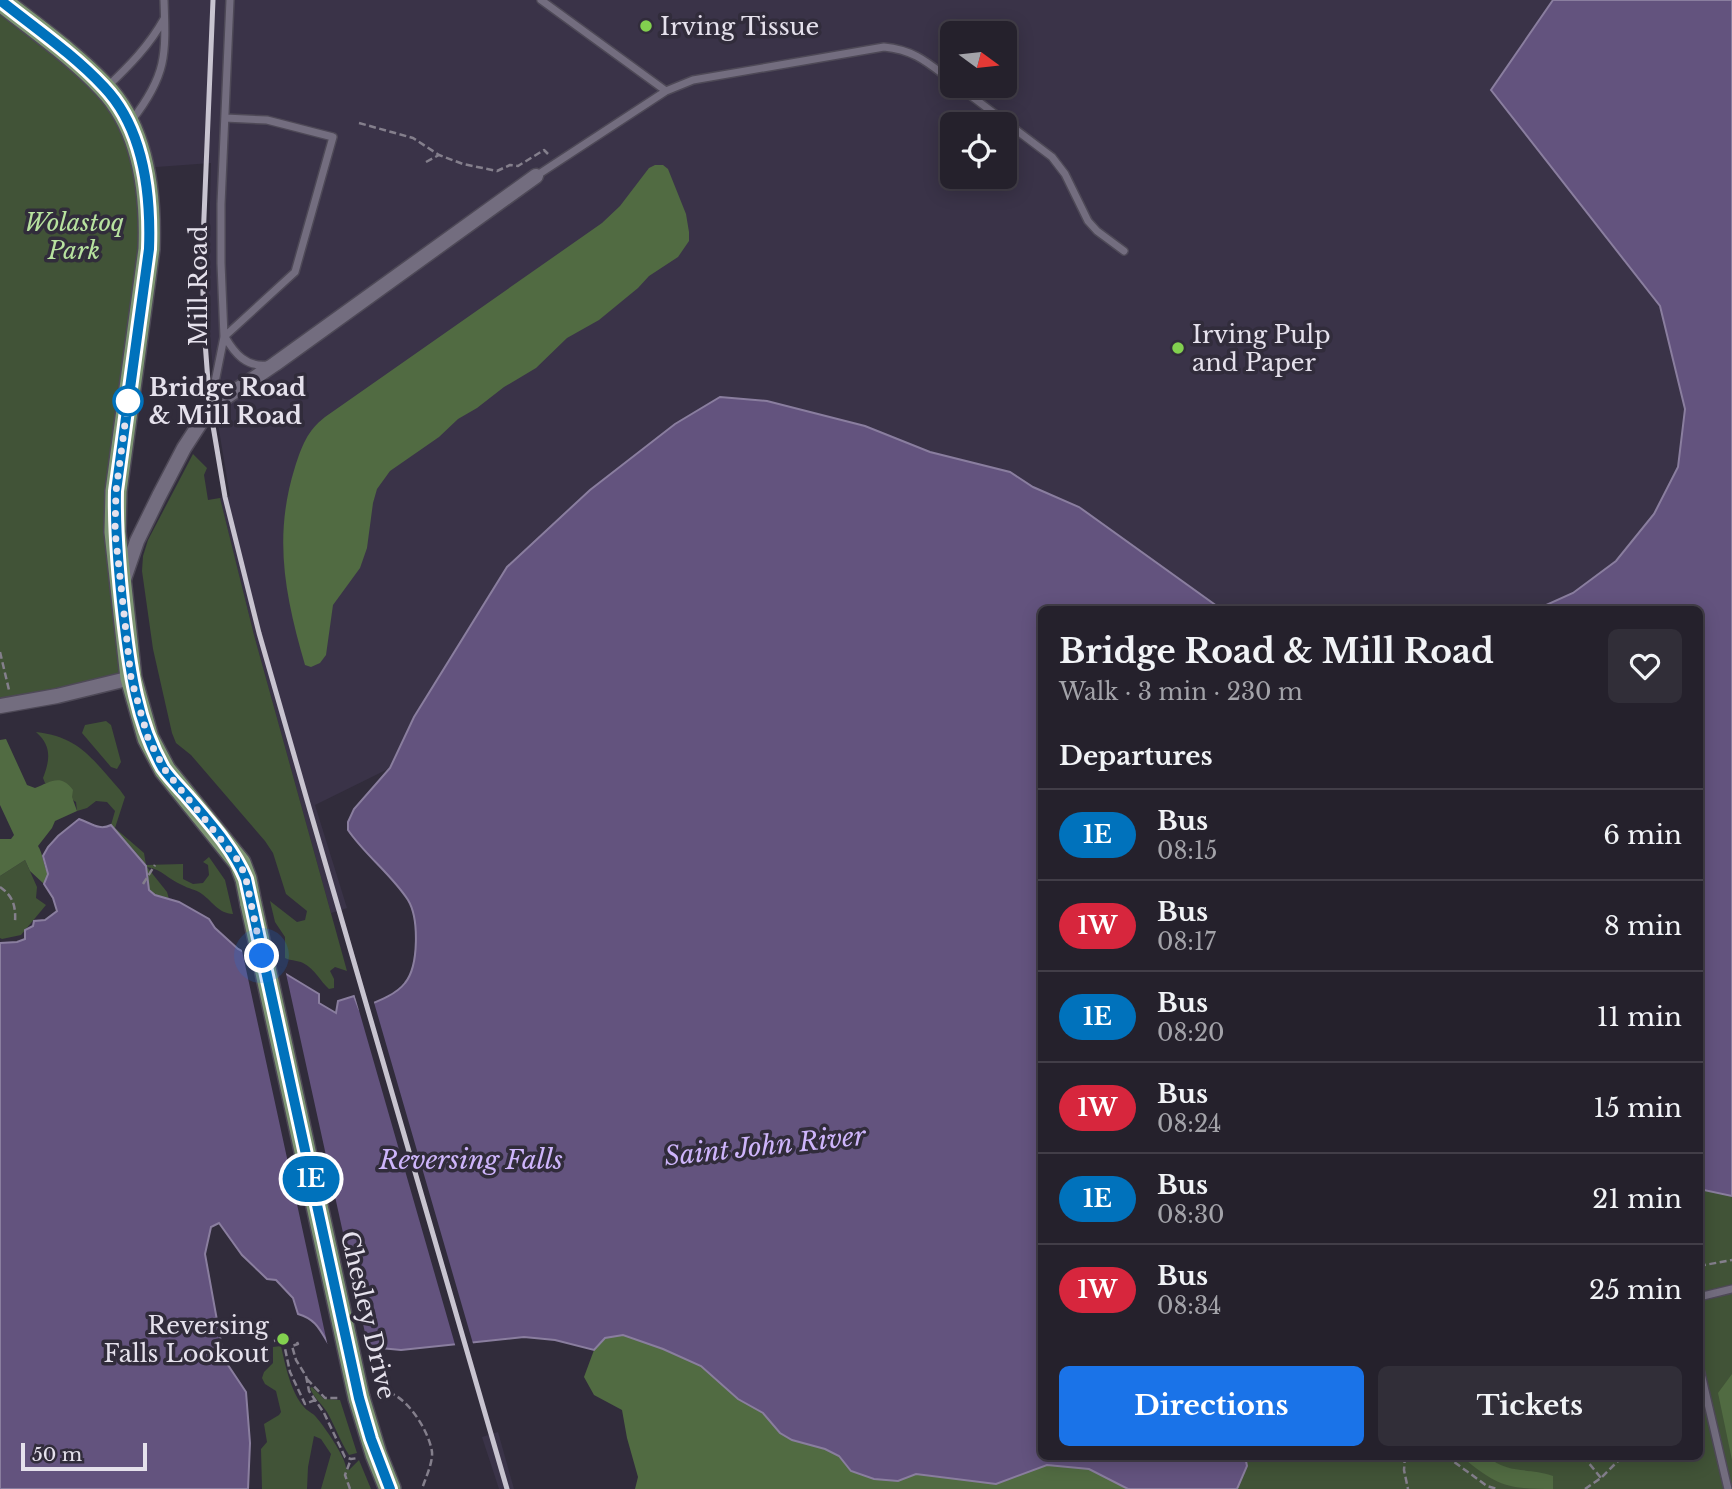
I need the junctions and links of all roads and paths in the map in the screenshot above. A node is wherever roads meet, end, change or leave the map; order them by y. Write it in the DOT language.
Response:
graph roads {
  1 [pos="164,0"];
  2 [pos="230,0"];
  3 [pos="541,0"];
  4 [pos="0,1"];
  5 [pos="165,18"];
  6 [pos="940,72"];
  7 [pos="106,88"];
  8 [pos="666,91"];
  9 [pos="974,98"];
  10 [pos="225,118"];
  11 [pos="359,122"];
  12 [pos="129,124"];
  13 [pos="439,155"];
  14 [pos="426,162"];
  15 [pos="557,162"];
  16 [pos="536,176"];
  17 [pos="1124,251"];
  18 [pos="224,337"];
  19 [pos="275,364"];
  20 [pos="210,408"];
  21 [pos="120,591"];
  22 [pos="0,652"];
  23 [pos="131,678"];
  24 [pos="8,687"];
  25 [pos="0,706"];
  26 [pos="155,865"];
  27 [pos="143,884"];
  28 [pos="0,887"];
  29 [pos="15,922"];
  30 [pos="1732,1260"];
  31 [pos="1703,1265"];
  32 [pos="1732,1289"];
  33 [pos="1703,1296"];
  34 [pos="290,1337"];
  35 [pos="283,1339"];
  36 [pos="274,1341"];
  37 [pos="298,1343"];
  38 [pos="1703,1382"];
  39 [pos="315,1400"];
  40 [pos="376,1454"];
  41 [pos="351,1460"];
  42 [pos="1405,1460"];
  43 [pos="1451,1460"];
  44 [pos="1586,1460"];
  45 [pos="1619,1460"];
  46 [pos="1601,1478"];
  47 [pos="350,1489"];
  48 [pos="390,1489"];
  49 [pos="1408,1489"];
  50 [pos="1497,1489"];
  51 [pos="1585,1489"];
  52 [pos="1728,1489"];
  1 -- 5 [label="lane"];
  2 -- 10 [label="lane, Mill Road"];
  3 -- 8 [label="lane"];
  4 -- 7 [label="main road, Chesley Drive"];
  5 -- 7 [label="lane"];
  5 -- 12 [label="lane"];
  6 -- 8 [label="lane"];
  7 -- 12 [label="main road, Chesley Drive"];
  8 -- 15 [label="lane"];
  9 -- 17 [label="lane"];
  10 -- 18 [label="lane, Mill Road"];
  10 -- 18 [label="lane"];
  11 -- 13 [label="path"];
  12 -- 21 [label="main road, Chesley Drive"];
  13 -- 14 [label="path"];
  13 -- 15 [label="path"];
  15 -- 16 [label="lane"];
  16 -- 19 [label="street"];
  18 -- 19 [label="lane"];
  18 -- 20 [label="lane, Mill Road"];
  19 -- 20 [label="street"];
  20 -- 21 [label="street, Mill Road"];
  21 -- 23 [label="main road, Chesley Drive"];
  22 -- 24 [label="path"];
  23 -- 25 [label="street"];
  23 -- 40 [label="main road, Chesley Drive, bridge"];
  26 -- 27 [label="path"];
  28 -- 29 [label="path"];
  30 -- 31 [label="path"];
  32 -- 33 [label="lane"];
  34 -- 35 [label="path"];
  35 -- 36 [label="path"];
  35 -- 39 [label="path"];
  37 -- 39 [label="path"];
  38 -- 52 [label="lane"];
  39 -- 41 [label="path"];
  40 -- 41 [label="path"];
  40 -- 48 [label="main road, Chesley Drive"];
  41 -- 47 [label="path"];
  42 -- 49 [label="path"];
  43 -- 50 [label="path"];
  44 -- 46 [label="path"];
  45 -- 46 [label="path"];
  46 -- 51 [label="path"];
}
